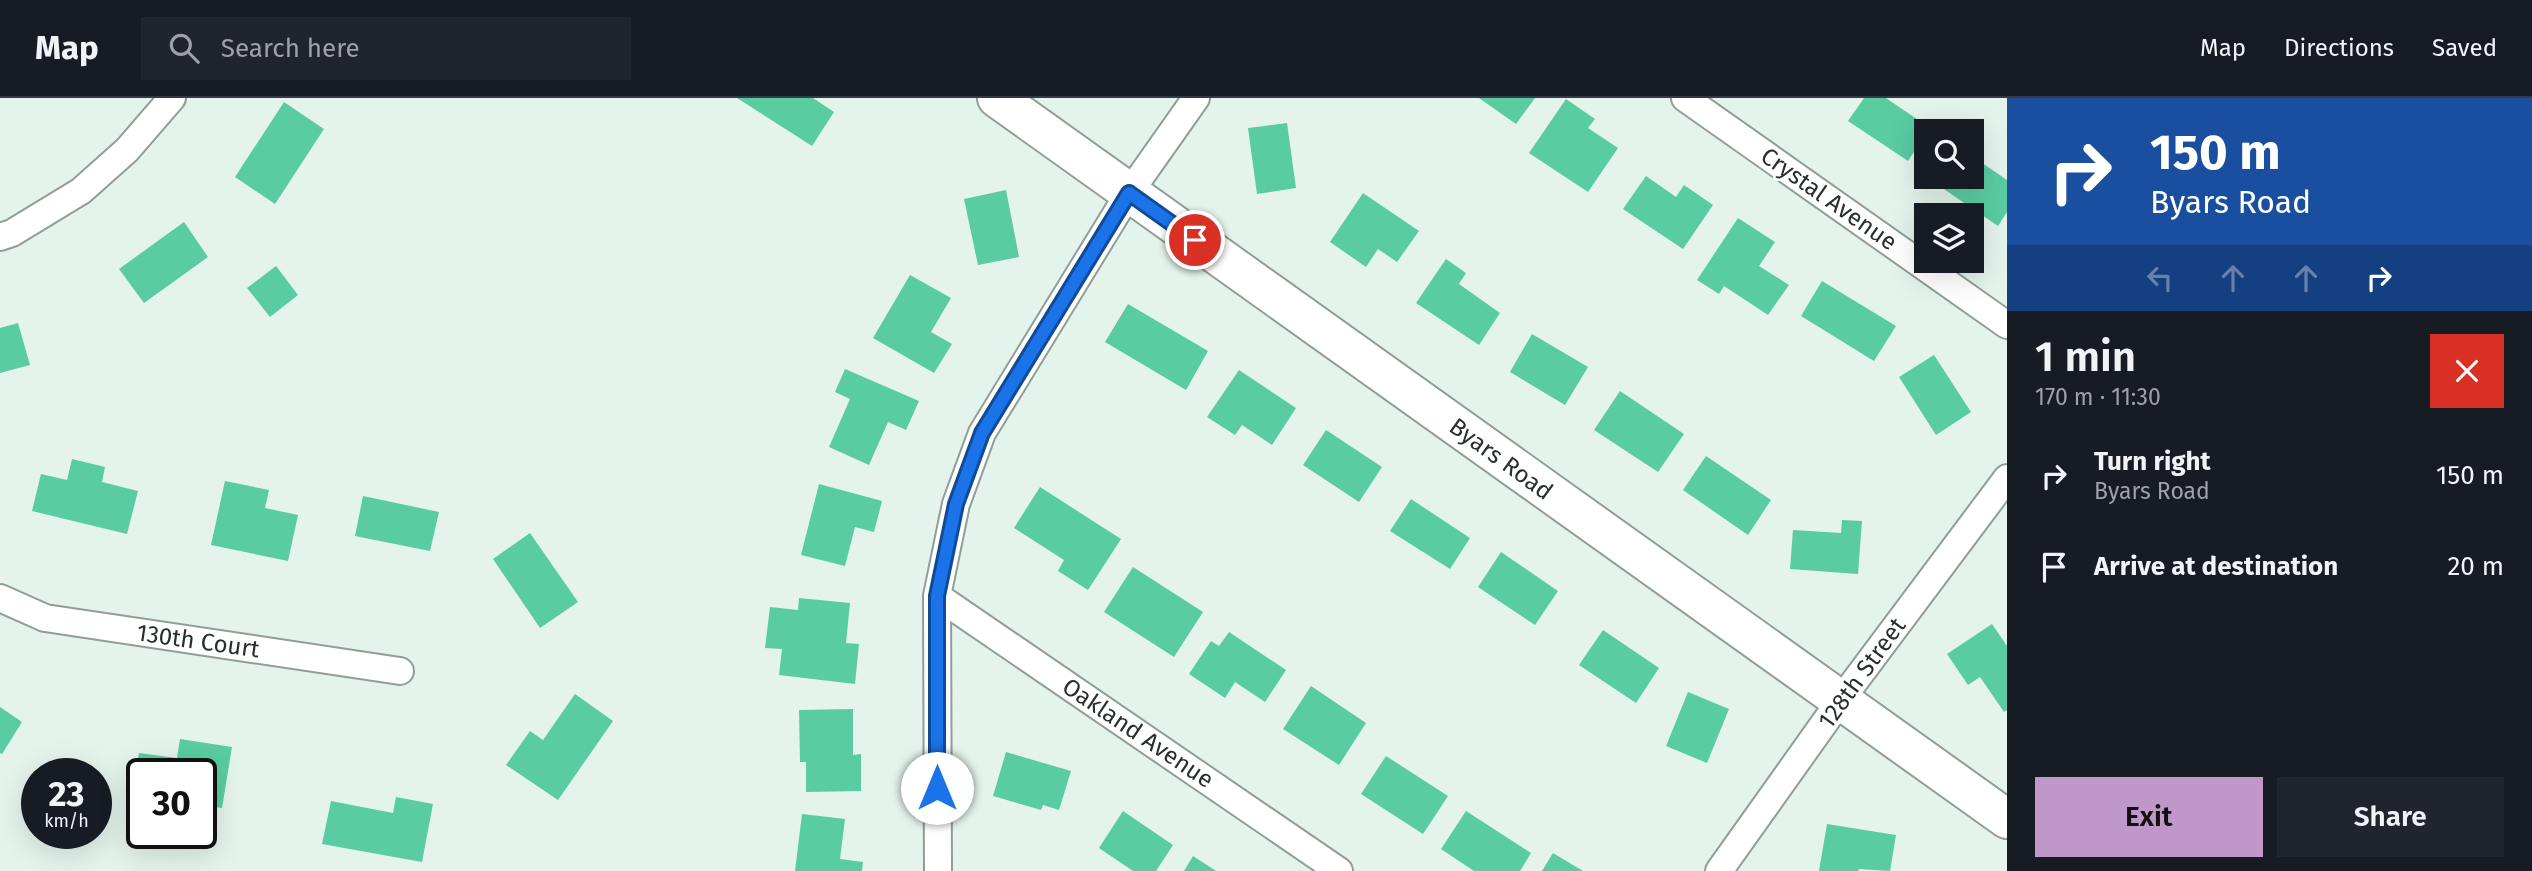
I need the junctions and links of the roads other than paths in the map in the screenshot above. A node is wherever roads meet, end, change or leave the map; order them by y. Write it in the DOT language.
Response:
graph roads {
  1 [pos="172,98"];
  2 [pos="997,98"];
  3 [pos="1196,98"];
  4 [pos="1685,98"];
  5 [pos="1129,193"];
  6 [pos="0,237"];
  7 [pos="2007,325"];
  8 [pos="2007,478"];
  9 [pos="937,596"];
  10 [pos="0,598"];
  11 [pos="400,671"];
  12 [pos="1840,702"];
  13 [pos="2007,819"];
  14 [pos="938,871"];
  15 [pos="1339,871"];
  16 [pos="1719,871"];
  1 -- 6 [label="street"];
  2 -- 5 [label="street, Byars Road"];
  3 -- 5 [label="street"];
  4 -- 7 [label="street, Crystal Avenue"];
  5 -- 9 [label="street"];
  5 -- 12 [label="street, Byars Road"];
  8 -- 12 [label="street, 128th Street"];
  9 -- 14 [label="street"];
  9 -- 15 [label="street, Oakland Avenue"];
  10 -- 11 [label="street, 130th Court"];
  12 -- 13 [label="street, Byars Road"];
  12 -- 16 [label="street, 128th Street"];
}
